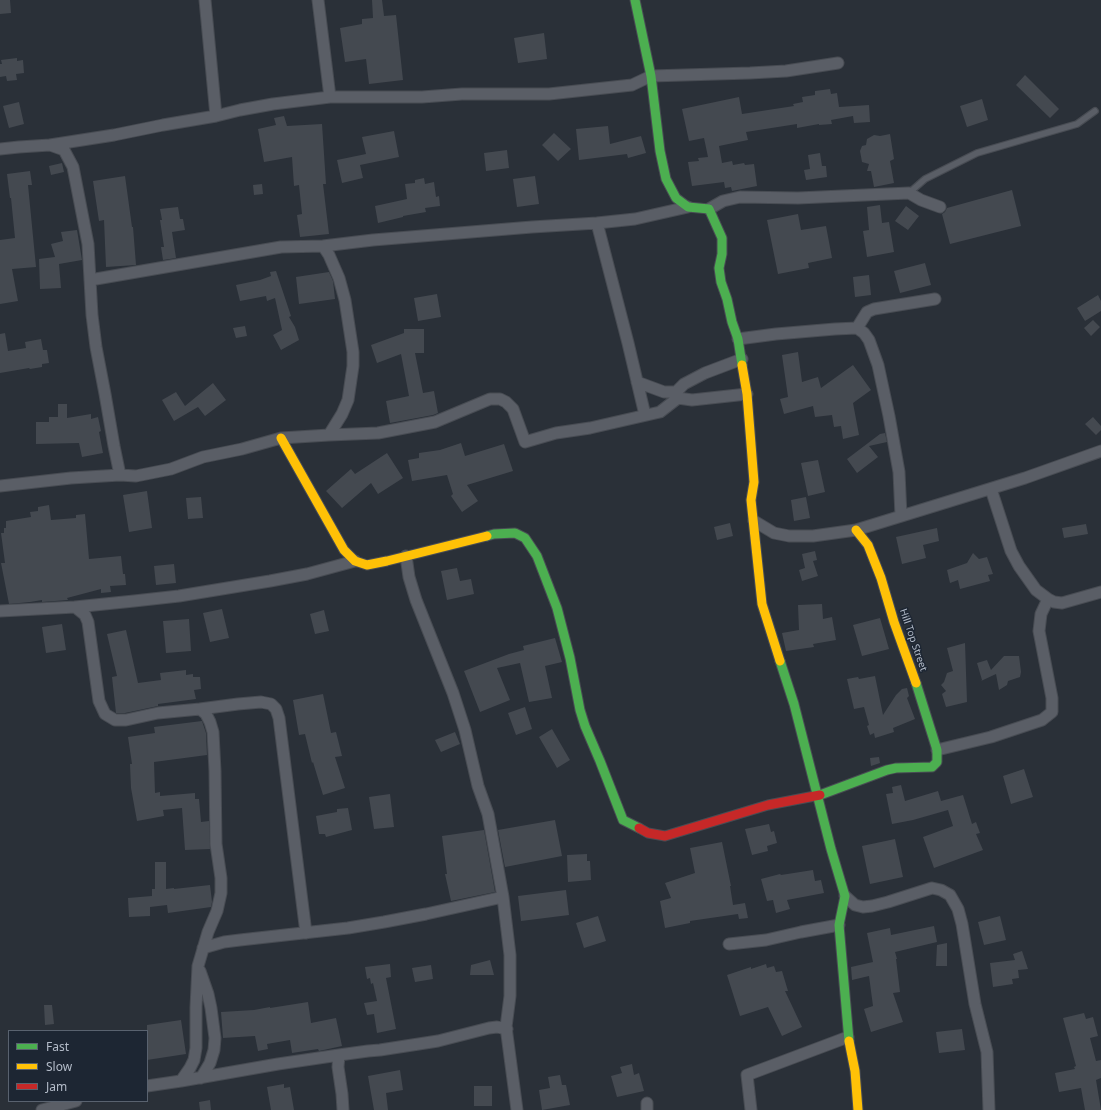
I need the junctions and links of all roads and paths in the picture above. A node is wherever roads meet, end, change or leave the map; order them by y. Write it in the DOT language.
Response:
graph roads {
  1 [pos="205,0"];
  2 [pos="318,0"];
  3 [pos="636,0"];
  4 [pos="838,63"];
  5 [pos="651,76"];
  6 [pos="330,97"];
  7 [pos="1095,111"];
  8 [pos="216,116"];
  9 [pos="50,145"];
  10 [pos="0,150"];
  11 [pos="909,193"];
  12 [pos="688,207"];
  13 [pos="940,208"];
  14 [pos="709,209"];
  15 [pos="597,223"];
  16 [pos="323,246"];
  17 [pos="90,280"];
  18 [pos="935,299"];
  19 [pos="857,328"];
  20 [pos="738,339"];
  21 [pos="742,359"];
  22 [pos="637,382"];
  23 [pos="747,394"];
  24 [pos="677,395"];
  25 [pos="645,415"];
  26 [pos="329,435"];
  27 [pos="281,438"];
  28 [pos="1101,451"];
  29 [pos="120,474"];
  30 [pos="0,486"];
  31 [pos="991,489"];
  32 [pos="901,516"];
  33 [pos="754,521"];
  34 [pos="856,530"];
  35 [pos="774,533"];
  36 [pos="756,540"];
  37 [pos="406,556"];
  38 [pos="355,561"];
  39 [pos="1101,592"];
  40 [pos="1048,599"];
  41 [pos="76,606"];
  42 [pos="0,611"];
  43 [pos="200,709"];
  44 [pos="937,750"];
  45 [pos="818,796"];
  46 [pos="845,896"];
  47 [pos="502,897"];
  48 [pos="839,926"];
  49 [pos="306,933"];
  50 [pos="729,944"];
  51 [pos="203,948"];
  52 [pos="198,966"];
  53 [pos="507,1029"];
  54 [pos="848,1037"];
  55 [pos="339,1055"];
  56 [pos="201,1078"];
  57 [pos="181,1081"];
  58 [pos="148,1086"];
  59 [pos="72,1102"];
  60 [pos="42,1110"];
  61 [pos="343,1110"];
  62 [pos="517,1110"];
  63 [pos="751,1110"];
  64 [pos="858,1110"];
  65 [pos="989,1110"];
  1 -- 8 [label="street"];
  2 -- 6 [label="street"];
  3 -- 5 [label="street"];
  4 -- 5 [label="street"];
  5 -- 6 [label="street"];
  5 -- 12 [label="street"];
  6 -- 8 [label="street"];
  7 -- 11 [label="lane"];
  8 -- 9 [label="street"];
  9 -- 10 [label="street"];
  9 -- 17 [label="street"];
  11 -- 13 [label="street"];
  11 -- 14 [label="street"];
  12 -- 14 [label="street"];
  12 -- 15 [label="street"];
  14 -- 20 [label="street"];
  15 -- 16 [label="street"];
  15 -- 22 [label="street"];
  16 -- 17 [label="street"];
  16 -- 26 [label="street"];
  17 -- 29 [label="street"];
  18 -- 19 [label="street"];
  19 -- 20 [label="street"];
  19 -- 32 [label="street"];
  20 -- 21 [label="street"];
  21 -- 23 [label="street"];
  21 -- 24 [label="street"];
  22 -- 24 [label="street"];
  22 -- 25 [label="street"];
  23 -- 24 [label="street"];
  23 -- 33 [label="street"];
  24 -- 25 [label="street"];
  25 -- 26 [label="street"];
  26 -- 27 [label="street"];
  27 -- 29 [label="street"];
  27 -- 38 [label="street"];
  28 -- 31 [label="street"];
  29 -- 30 [label="street"];
  31 -- 32 [label="street"];
  31 -- 40 [label="street"];
  32 -- 34 [label="street"];
  33 -- 35 [label="street"];
  33 -- 36 [label="street"];
  34 -- 35 [label="street"];
  34 -- 44 [label="street, Hill Top Street"];
  35 -- 36 [label="street"];
  36 -- 45 [label="street"];
  37 -- 38 [label="street"];
  37 -- 45 [label="street"];
  37 -- 47 [label="street"];
  38 -- 41 [label="street"];
  39 -- 40 [label="street"];
  40 -- 44 [label="street"];
  41 -- 42 [label="street"];
  41 -- 43 [label="street"];
  43 -- 49 [label="street"];
  43 -- 51 [label="street"];
  44 -- 45 [label="street, Hill Top Street"];
  45 -- 46 [label="street"];
  46 -- 48 [label="street"];
  46 -- 65 [label="street"];
  47 -- 49 [label="street"];
  47 -- 53 [label="street"];
  48 -- 50 [label="street"];
  48 -- 54 [label="street"];
  49 -- 51 [label="street"];
  51 -- 52 [label="street"];
  52 -- 56 [label="street"];
  52 -- 57 [label="street"];
  53 -- 55 [label="street"];
  53 -- 62 [label="street"];
  54 -- 63 [label="street"];
  54 -- 64 [label="street"];
  55 -- 56 [label="street"];
  55 -- 61 [label="street"];
  56 -- 57 [label="street"];
  57 -- 58 [label="street"];
  59 -- 60 [label="street"];
}
